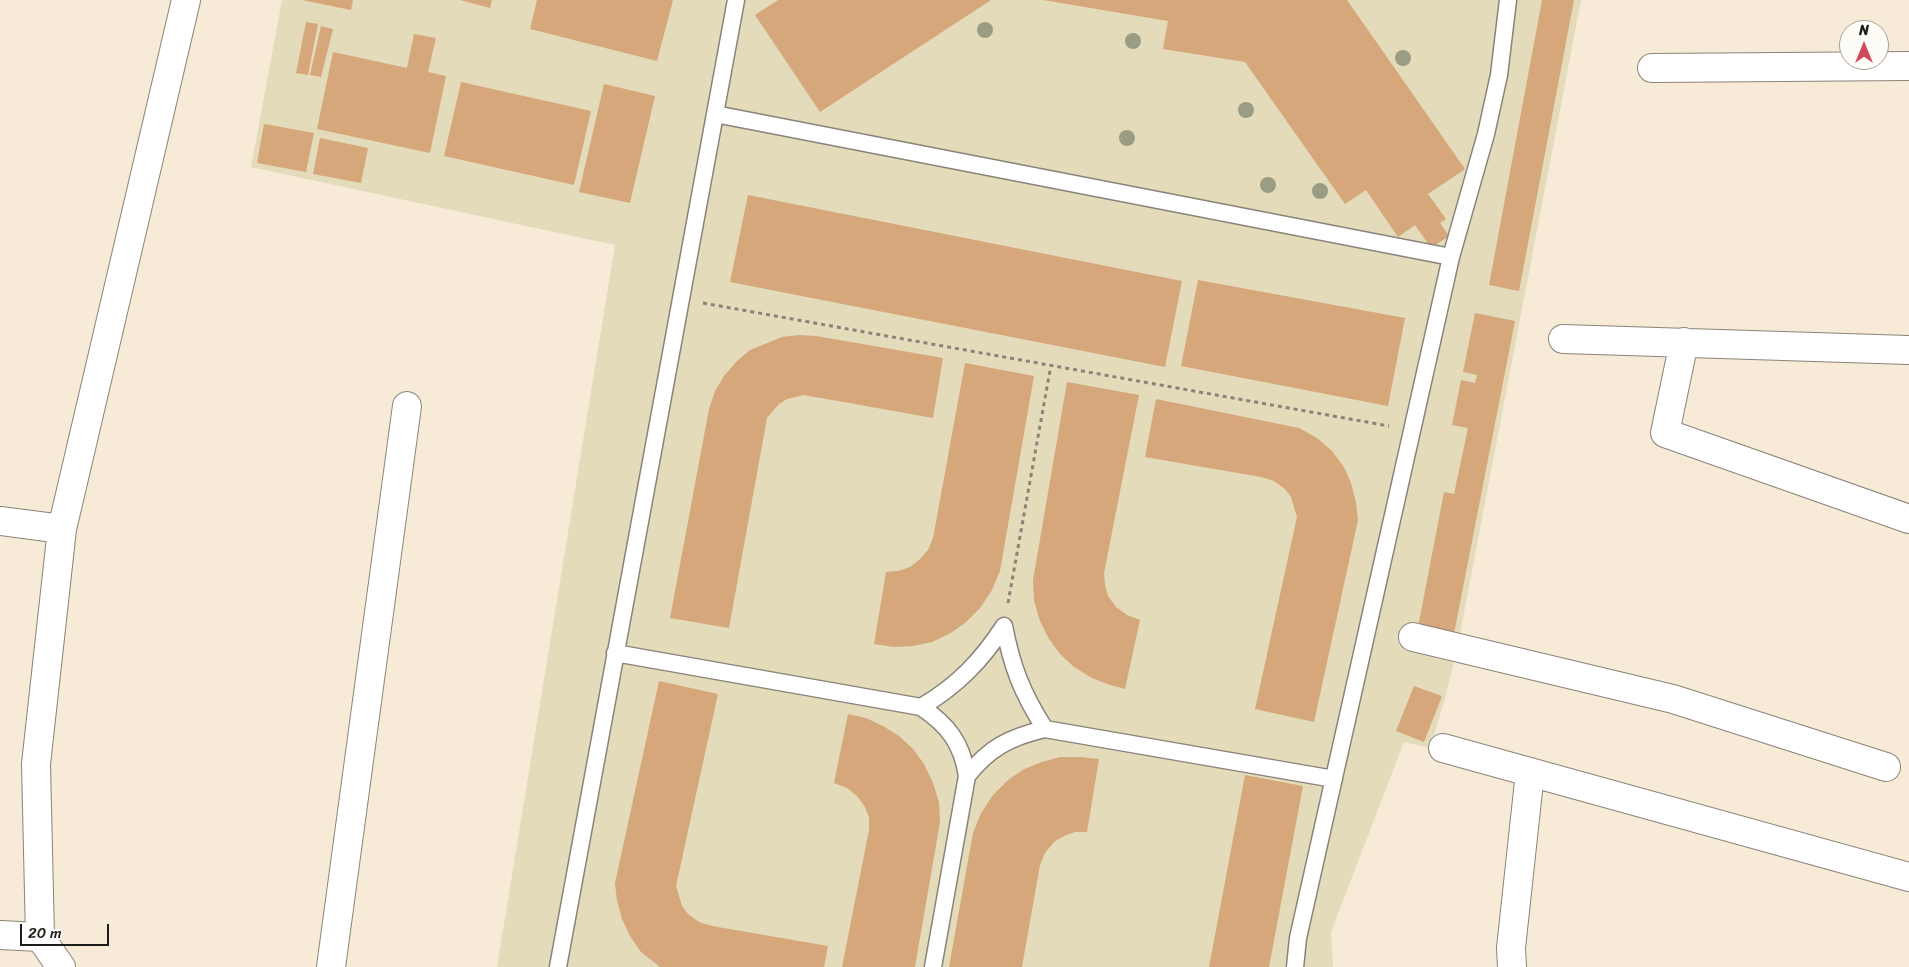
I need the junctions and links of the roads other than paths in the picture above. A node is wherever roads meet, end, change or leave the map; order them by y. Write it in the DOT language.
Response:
graph roads {
  1 [pos="186,0"];
  2 [pos="736,0"];
  3 [pos="1508,0"];
  4 [pos="1909,66"];
  5 [pos="1652,68"];
  6 [pos="715,114"];
  7 [pos="1451,257"];
  8 [pos="1562,339"];
  9 [pos="1684,342"];
  10 [pos="1909,350"];
  11 [pos="407,406"];
  12 [pos="1909,519"];
  13 [pos="0,522"];
  14 [pos="62,529"];
  15 [pos="1413,637"];
  16 [pos="615,653"];
  17 [pos="922,707"];
  18 [pos="1045,729"];
  19 [pos="1443,748"];
  20 [pos="1886,768"];
  21 [pos="1530,772"];
  22 [pos="967,776"];
  23 [pos="1334,779"];
  24 [pos="1909,877"];
  25 [pos="0,935"];
  26 [pos="40,937"];
  27 [pos="61,967"];
  28 [pos="331,967"];
  29 [pos="558,967"];
  30 [pos="933,967"];
  31 [pos="1295,967"];
  32 [pos="1512,967"];
  1 -- 14 [label="street"];
  2 -- 6 [label="lane"];
  3 -- 7 [label="lane"];
  4 -- 5 [label="street"];
  6 -- 7 [label="lane"];
  6 -- 16 [label="lane"];
  7 -- 23 [label="lane"];
  8 -- 9 [label="street"];
  9 -- 10 [label="street"];
  9 -- 12 [label="street"];
  11 -- 28 [label="street"];
  13 -- 14 [label="street"];
  14 -- 26 [label="street"];
  15 -- 20 [label="street"];
  16 -- 17 [label="lane"];
  16 -- 29 [label="lane"];
  17 -- 18 [label="lane"];
  17 -- 22 [label="lane"];
  18 -- 22 [label="lane"];
  18 -- 23 [label="lane"];
  19 -- 21 [label="street"];
  21 -- 24 [label="street"];
  21 -- 32 [label="street"];
  22 -- 30 [label="lane"];
  23 -- 31 [label="lane"];
  25 -- 26 [label="street"];
  26 -- 27 [label="street"];
}
